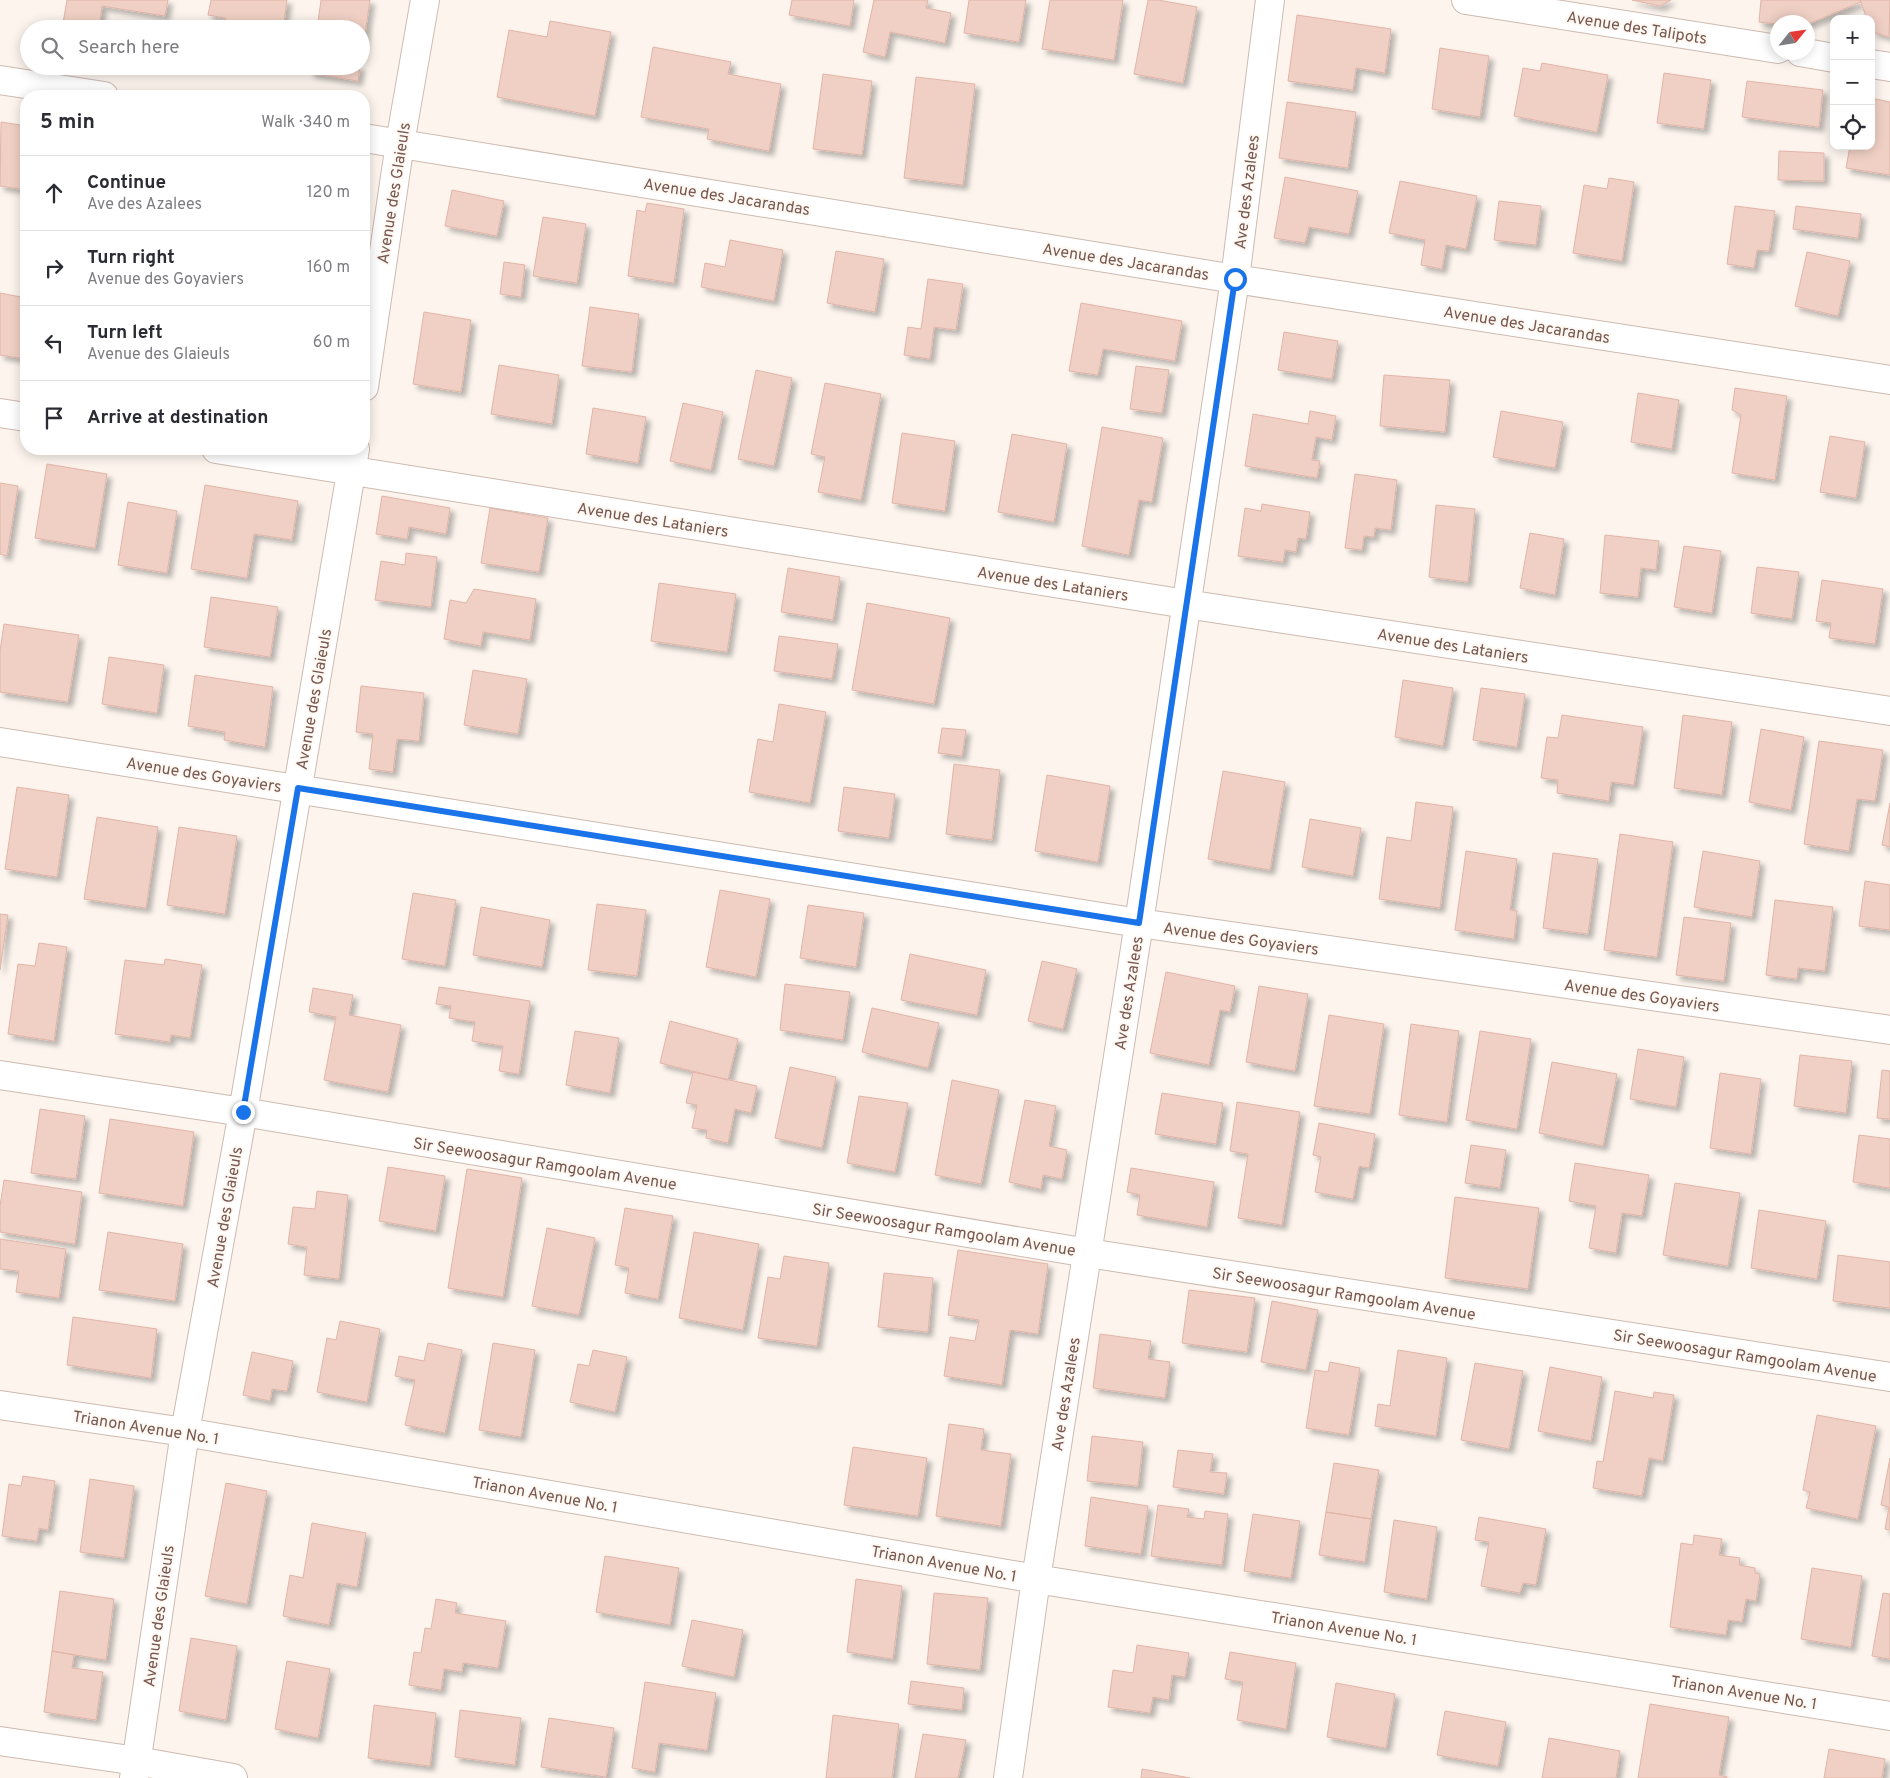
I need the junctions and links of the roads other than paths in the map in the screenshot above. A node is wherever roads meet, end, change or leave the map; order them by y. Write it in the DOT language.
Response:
graph roads {
  1 [pos="425,0"];
  2 [pos="1270,0"];
  3 [pos="1466,0"];
  4 [pos="1770,48"];
  5 [pos="1815,55"];
  6 [pos="1830,57"];
  7 [pos="1875,65"];
  8 [pos="1890,67"];
  9 [pos="0,80"];
  10 [pos="65,90"];
  11 [pos="370,139"];
  12 [pos="400,143"];
  13 [pos="1235,279"];
  14 [pos="370,346"];
  15 [pos="1890,380"];
  16 [pos="0,413"];
  17 [pos="20,416"];
  18 [pos="291,455"];
  19 [pos="353,460"];
  20 [pos="1186,604"];
  21 [pos="1890,711"];
  22 [pos="0,742"];
  23 [pos="298,788"];
  24 [pos="1139,923"];
  25 [pos="1890,1030"];
  26 [pos="0,1075"];
  27 [pos="243,1112"];
  28 [pos="1088,1253"];
  29 [pos="1890,1377"];
  30 [pos="0,1405"];
  31 [pos="185,1432"];
  32 [pos="1036,1579"];
  33 [pos="1890,1716"];
  34 [pos="0,1741"];
  35 [pos="135,1770"];
  36 [pos="233,1778"];
  37 [pos="1008,1778"];
  1 -- 12 [label="street, Avenue des Glaieuls"];
  2 -- 13 [label="street, Ave des Azalees"];
  3 -- 4 [label="street, Avenue des Talipots"];
  5 -- 6 [label="street"];
  7 -- 8 [label="street"];
  9 -- 10 [label="street"];
  11 -- 12 [label="street, Avenue des Jacarandas"];
  12 -- 13 [label="street, Avenue des Jacarandas"];
  12 -- 14 [label="street, Avenue des Glaieuls"];
  13 -- 15 [label="street, Avenue des Jacarandas"];
  13 -- 20 [label="street, Ave des Azalees"];
  16 -- 17 [label="street"];
  18 -- 19 [label="street, Avenue des Lataniers"];
  19 -- 20 [label="street, Avenue des Lataniers"];
  19 -- 23 [label="street, Avenue des Glaieuls"];
  20 -- 21 [label="street, Avenue des Lataniers"];
  20 -- 24 [label="street, Ave des Azalees"];
  22 -- 23 [label="street, Avenue des Goyaviers"];
  23 -- 24 [label="street, Avenue des Goyaviers"];
  23 -- 27 [label="street, Avenue des Glaieuls"];
  24 -- 25 [label="street, Avenue des Goyaviers"];
  24 -- 28 [label="street, Ave des Azalees"];
  26 -- 27 [label="street, Sir Seewoosagur Ramgoolam Avenue"];
  27 -- 28 [label="street, Sir Seewoosagur Ramgoolam Avenue"];
  27 -- 31 [label="street, Avenue des Glaieuls"];
  28 -- 29 [label="street, Sir Seewoosagur Ramgoolam Avenue"];
  28 -- 32 [label="street, Ave des Azalees"];
  30 -- 31 [label="street, Trianon Avenue No. 1"];
  31 -- 32 [label="street, Trianon Avenue No. 1"];
  31 -- 35 [label="street, Avenue des Glaieuls"];
  32 -- 33 [label="street, Trianon Avenue No. 1"];
  32 -- 37 [label="street, Ave des Azalees"];
  34 -- 35 [label="street"];
  35 -- 36 [label="street"];
}
